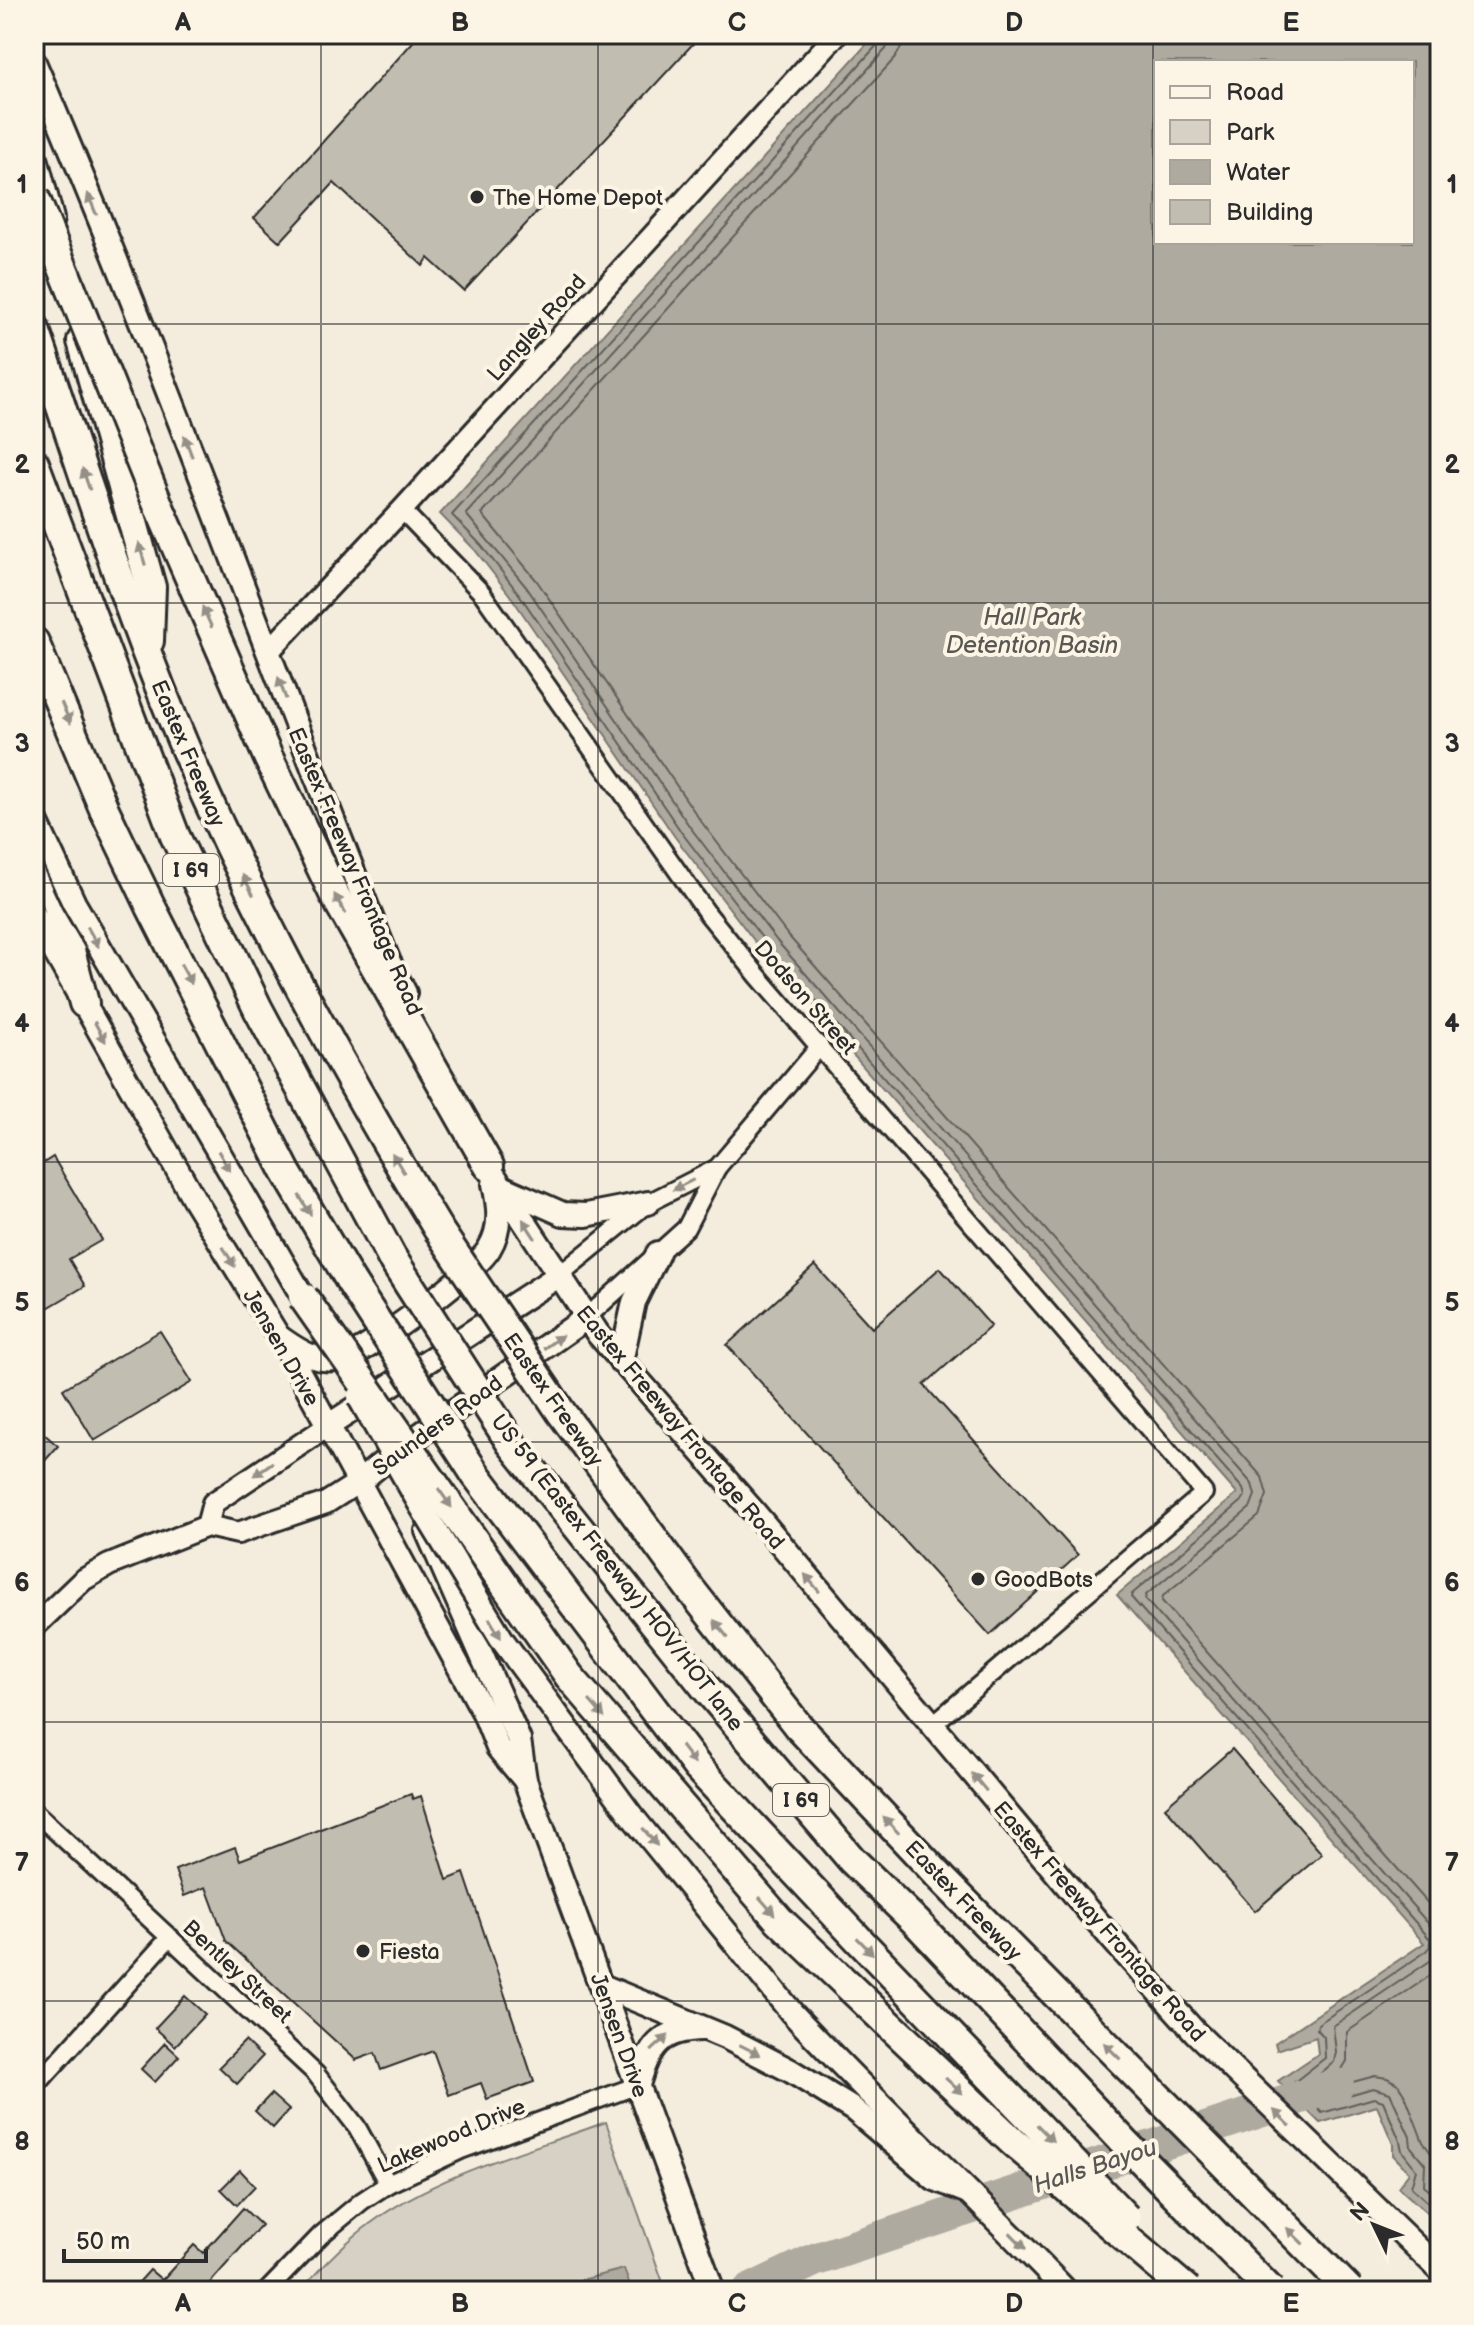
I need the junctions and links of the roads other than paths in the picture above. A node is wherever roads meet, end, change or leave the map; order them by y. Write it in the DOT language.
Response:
graph roads {
  1 [pos="837,34"];
  2 [pos="34,62"];
  3 [pos="34,162"];
  4 [pos="34,196"];
  5 [pos="34,327"];
  6 [pos="34,463"];
  7 [pos="402,510"];
  8 [pos="34,642"];
  9 [pos="269,651"];
  10 [pos="148,658"];
  11 [pos="34,816"];
  12 [pos="34,915"];
  13 [pos="84,1003"];
  14 [pos="820,1046"];
  15 [pos="717,1168"];
  16 [pos="494,1175"];
  17 [pos="648,1203"];
  18 [pos="658,1253"];
  19 [pos="558,1276"];
  20 [pos="303,1297"];
  21 [pos="586,1318"];
  22 [pos="278,1337"];
  23 [pos="621,1362"];
  24 [pos="328,1426"];
  25 [pos="397,1451"];
  26 [pos="359,1482"];
  27 [pos="207,1526"];
  28 [pos="34,1627"];
  29 [pos="931,1726"];
  30 [pos="525,1780"];
  31 [pos="34,1811"];
  32 [pos="170,1937"];
  33 [pos="602,1986"];
  34 [pos="704,2029"];
  35 [pos="638,2085"];
  36 [pos="34,2088"];
  37 [pos="863,2104"];
  38 [pos="388,2184"];
  39 [pos="1440,2270"];
  40 [pos="267,2291"];
  41 [pos="713,2291"];
  42 [pos="1066,2291"];
  43 [pos="1188,2291"];
  44 [pos="1196,2291"];
  45 [pos="1271,2291"];
  46 [pos="1350,2291"];
  1 -- 7 [label="street, Langley Road"];
  9 -- 2 [label="main road, Eastex Freeway Frontage Road, one-way"];
  10 -- 3 [label="highway, one-way"];
  16 -- 4 [label="highway, one-way, bridge"];
  10 -- 5 [label="highway, Eastex Freeway / I 69, one-way"];
  6 -- 45 [label="highway, US 59 (Eastex Freeway) HOV/HOT lane / I 69, bridge"];
  7 -- 9 [label="street, Langley Road"];
  7 -- 14 [label="street, Dodson Street"];
  8 -- 44 [label="highway, I 69, one-way, bridge"];
  16 -- 9 [label="main road, Eastex Freeway Frontage Road, one-way"];
  46 -- 10 [label="highway, Eastex Freeway / I 69, one-way, bridge"];
  11 -- 13 [label="highway"];
  11 -- 20 [label="main road, one-way, bridge"];
  12 -- 13 [label="main road, Jensen Drive"];
  13 -- 22 [label="main road, Jensen Drive, one-way"];
  14 -- 15 [label="street, Saunders Road"];
  14 -- 29 [label="street, Dodson Street"];
  15 -- 17 [label="street, Saunders Road, one-way"];
  15 -- 18 [label="street, Saunders Road"];
  16 -- 17 [label="main road"];
  19 -- 16 [label="main road, Eastex Freeway Frontage Road, one-way"];
  16 -- 22 [label="main road"];
  17 -- 19 [label="street, Saunders Road"];
  18 -- 21 [label="street, Saunders Road"];
  18 -- 23 [label="main road"];
  19 -- 21 [label="main road, Eastex Freeway Frontage Road"];
  19 -- 24 [label="main road, Saunders Road"];
  20 -- 37 [label="main road, one-way, bridge"];
  20 -- 43 [label="highway, one-way, bridge"];
  21 -- 23 [label="main road, Eastex Freeway Frontage Road"];
  25 -- 21 [label="main road, Saunders Road, one-way"];
  22 -- 24 [label="main road, Jensen Drive"];
  29 -- 23 [label="main road, Eastex Freeway Frontage Road, one-way"];
  24 -- 26 [label="main road, Jensen Drive"];
  24 -- 27 [label="street, one-way"];
  25 -- 26 [label="main road, Saunders Road"];
  25 -- 30 [label="main road, Jensen Drive"];
  26 -- 27 [label="street"];
  26 -- 30 [label="main road, Jensen Drive"];
  27 -- 28 [label="street"];
  39 -- 29 [label="main road, Eastex Freeway Frontage Road, one-way"];
  30 -- 33 [label="main road, Jensen Drive"];
  31 -- 32 [label="street, Bentley Street"];
  32 -- 36 [label="street"];
  32 -- 38 [label="street, Bentley Street"];
  33 -- 34 [label="main road"];
  33 -- 35 [label="main road, Jensen Drive"];
  35 -- 34 [label="main road, one-way"];
  34 -- 37 [label="main road, one-way"];
  35 -- 38 [label="street, Lakewood Drive"];
  35 -- 41 [label="main road, Jensen Drive"];
  37 -- 42 [label="main road, one-way"];
  38 -- 40 [label="street, Lakewood Drive"];
}
